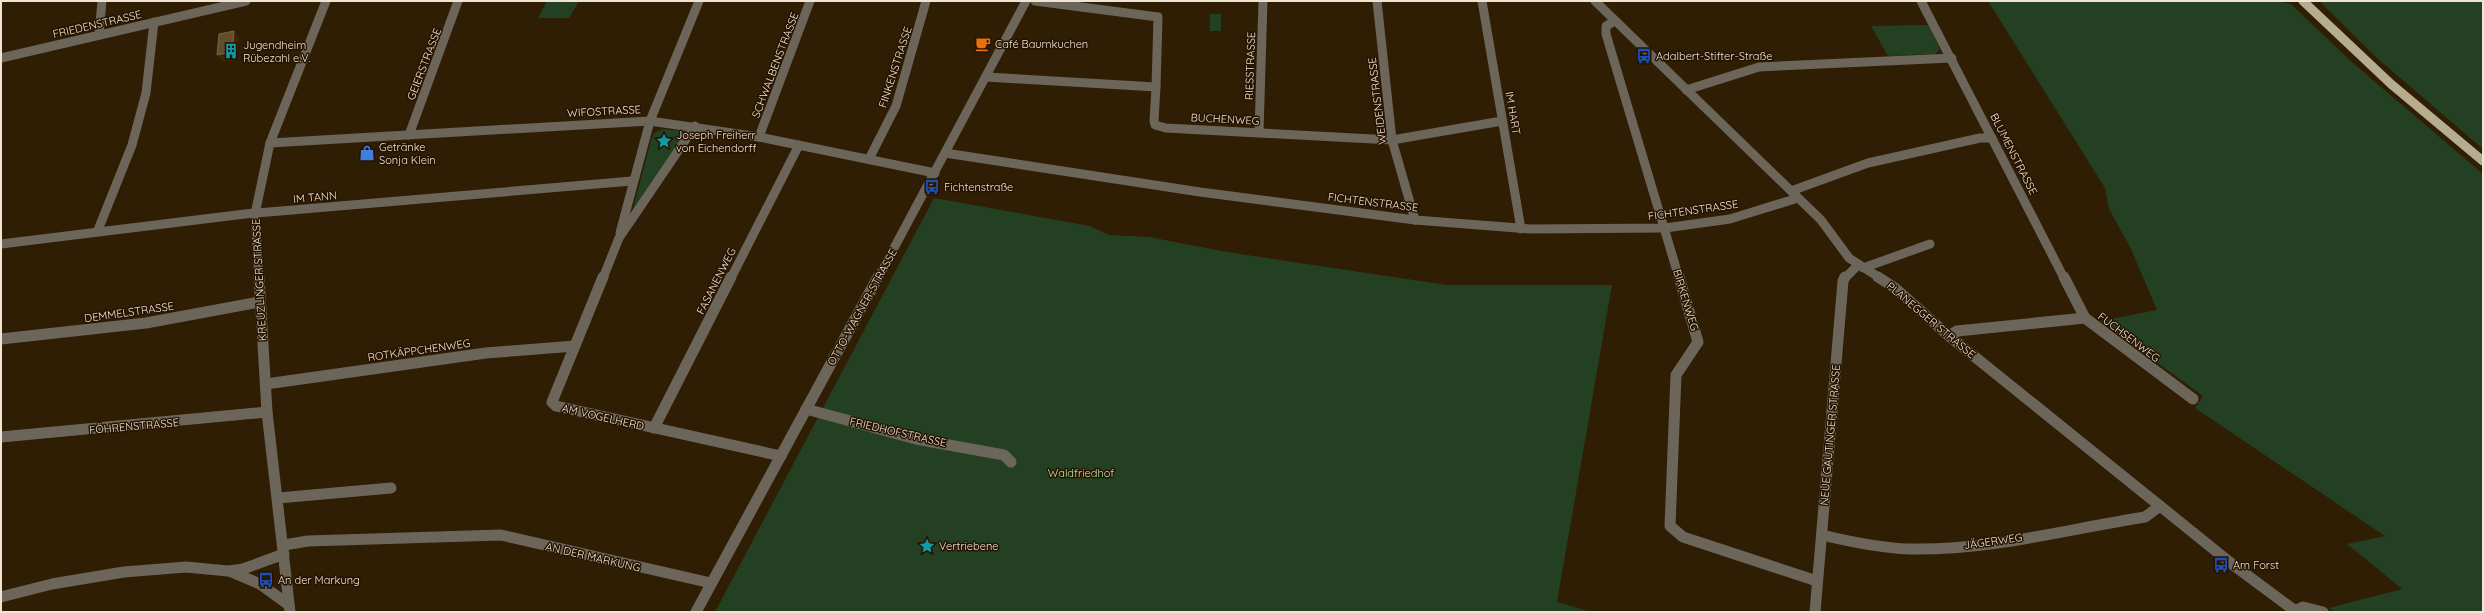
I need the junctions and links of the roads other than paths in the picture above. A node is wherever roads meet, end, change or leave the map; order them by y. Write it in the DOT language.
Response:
graph roads {
  1 [pos="102,1"];
  2 [pos="246,1"];
  3 [pos="326,1"];
  4 [pos="458,1"];
  5 [pos="699,1"];
  6 [pos="810,1"];
  7 [pos="926,1"];
  8 [pos="1026,1"];
  9 [pos="1035,1"];
  10 [pos="1263,1"];
  11 [pos="1377,1"];
  12 [pos="1482,1"];
  13 [pos="1595,1"];
  14 [pos="1921,1"];
  15 [pos="2303,1"];
  16 [pos="1615,21"];
  17 [pos="154,22"];
  18 [pos="99,35"];
  19 [pos="1,58"];
  20 [pos="1952,58"];
  21 [pos="986,77"];
  22 [pos="1156,87"];
  23 [pos="1686,90"];
  24 [pos="650,121"];
  25 [pos="1502,121"];
  26 [pos="695,126"];
  27 [pos="1259,132"];
  28 [pos="409,135"];
  29 [pos="759,137"];
  30 [pos="1992,138"];
  31 [pos="1392,140"];
  32 [pos="270,143"];
  33 [pos="799,145"];
  34 [pos="945,153"];
  35 [pos="869,159"];
  36 [pos="2483,161"];
  37 [pos="935,173"];
  38 [pos="632,181"];
  39 [pos="1795,194"];
  40 [pos="255,214"];
  41 [pos="1415,220"];
  42 [pos="1665,228"];
  43 [pos="1521,229"];
  44 [pos="98,230"];
  45 [pos="619,238"];
  46 [pos="1,244"];
  47 [pos="1930,244"];
  48 [pos="1861,266"];
  49 [pos="260,302"];
  50 [pos="2085,318"];
  51 [pos="1949,336"];
  52 [pos="1,339"];
  53 [pos="575,346"];
  54 [pos="266,384"];
  55 [pos="2193,399"];
  56 [pos="806,409"];
  57 [pos="267,412"];
  58 [pos="654,428"];
  59 [pos="1,437"];
  60 [pos="781,456"];
  61 [pos="1011,462"];
  62 [pos="391,488"];
  63 [pos="278,498"];
  64 [pos="2160,506"];
  65 [pos="1822,535"];
  66 [pos="284,550"];
  67 [pos="228,571"];
  68 [pos="1817,581"];
  69 [pos="711,583"];
  70 [pos="1,597"];
  71 [pos="290,609"];
  72 [pos="2294,611"];
  73 [pos="696,612"];
  74 [pos="1815,612"];
  75 [pos="2323,612"];
  1 -- 18 [label="street"];
  2 -- 17 [label="street, FRIEDENSTRASSE"];
  3 -- 32 [label="street, KREUZLINGER STRASSE"];
  4 -- 28 [label="street, GEIERSTRASSE"];
  5 -- 24 [label="street"];
  6 -- 29 [label="street, SCHWALBENSTRASSE"];
  7 -- 35 [label="street, FINKENSTRASSE"];
  8 -- 21 [label="street, OTTO-WAGNER-STRASSE"];
  9 -- 22 [label="street"];
  10 -- 27 [label="street, RIESSTRASSE"];
  11 -- 31 [label="street, WEIDENSTRASSE"];
  12 -- 25 [label="street, IM HART"];
  13 -- 16 [label="street, PLANEGGER STRASSE"];
  14 -- 20 [label="street, BLUMENSTRASSE"];
  15 -- 36 [label="main road"];
  16 -- 23 [label="street, PLANEGGER STRASSE"];
  16 -- 42 [label="street, BIRKENWEG"];
  17 -- 18 [label="street, FRIEDENSTRASSE"];
  17 -- 44 [label="street"];
  18 -- 19 [label="street, FRIEDENSTRASSE"];
  20 -- 23 [label="street"];
  20 -- 30 [label="street, BLUMENSTRASSE"];
  21 -- 22 [label="street"];
  21 -- 34 [label="street, OTTO-WAGNER-STRASSE"];
  22 -- 27 [label="street, BUCHENWEG"];
  23 -- 39 [label="street, PLANEGGER STRASSE"];
  24 -- 26 [label="street, WIFOSTRASSE"];
  24 -- 28 [label="street, WIFOSTRASSE"];
  24 -- 38 [label="street"];
  25 -- 31 [label="street, BUCHENWEG"];
  25 -- 43 [label="street, IM HART"];
  26 -- 29 [label="street, WIFOSTRASSE"];
  26 -- 45 [label="street"];
  27 -- 31 [label="street, BUCHENWEG"];
  28 -- 32 [label="street, WIFOSTRASSE"];
  29 -- 33 [label="street, WIFOSTRASSE"];
  30 -- 39 [label="street, FICHTENSTRASSE"];
  30 -- 50 [label="street, BLUMENSTRASSE"];
  31 -- 41 [label="street, WEIDENSTRASSE"];
  32 -- 40 [label="street, KREUZLINGER STRASSE"];
  33 -- 35 [label="street, WIFOSTRASSE"];
  33 -- 58 [label="street, FASANENWEG"];
  34 -- 37 [label="street, OTTO-WAGNER-STRASSE"];
  34 -- 41 [label="street, FICHTENSTRASSE"];
  35 -- 37 [label="street, WIFOSTRASSE"];
  37 -- 56 [label="street, OTTO-WAGNER-STRASSE"];
  38 -- 40 [label="street, IM TANN"];
  38 -- 45 [label="street"];
  39 -- 42 [label="street, FICHTENSTRASSE"];
  39 -- 48 [label="street, PLANEGGER STRASSE"];
  40 -- 44 [label="street, IM TANN"];
  40 -- 49 [label="street, KREUZLINGER STRASSE"];
  41 -- 43 [label="street, FICHTENSTRASSE"];
  42 -- 43 [label="street, FICHTENSTRASSE"];
  42 -- 68 [label="street, BIRKENWEG"];
  44 -- 46 [label="street, IM TANN"];
  45 -- 53 [label="street, AM VOGELHERD"];
  47 -- 48 [label="street"];
  48 -- 51 [label="street, PLANEGGER STRASSE"];
  48 -- 65 [label="street, NEUE GAUTINGER STRASSE"];
  49 -- 52 [label="street, DEMMELSTRASSE"];
  49 -- 54 [label="street, KREUZLINGER STRASSE"];
  50 -- 51 [label="street, FUCHSENWEG"];
  50 -- 55 [label="street, FUCHSENWEG"];
  51 -- 64 [label="street, PLANEGGER STRASSE"];
  53 -- 54 [label="street, ROTKÄPPCHENWEG"];
  53 -- 58 [label="street, AM VOGELHERD"];
  54 -- 57 [label="street, KREUZLINGER STRASSE"];
  56 -- 60 [label="street, OTTO-WAGNER-STRASSE"];
  56 -- 61 [label="street, FRIEDHOFSTRASSE"];
  57 -- 59 [label="street, FÖHRENSTRASSE"];
  57 -- 63 [label="street, KREUZLINGER STRASSE"];
  58 -- 60 [label="street, AM VOGELHERD"];
  60 -- 69 [label="street, OTTO-WAGNER-STRASSE"];
  62 -- 63 [label="street"];
  63 -- 66 [label="street, KREUZLINGER STRASSE"];
  64 -- 65 [label="street, JÄGERWEG"];
  64 -- 72 [label="street, PLANEGGER STRASSE"];
  65 -- 68 [label="street, NEUE GAUTINGER STRASSE"];
  66 -- 67 [label="street, AN DER MARKUNG"];
  66 -- 69 [label="street, AN DER MARKUNG"];
  66 -- 71 [label="street, KREUZLINGER STRASSE"];
  67 -- 70 [label="street"];
  67 -- 71 [label="street"];
  68 -- 74 [label="street, NEUE GAUTINGER STRASSE"];
  69 -- 73 [label="street, OTTO-WAGNER-STRASSE"];
  72 -- 75 [label="street, PLANEGGER STRASSE"];
}
